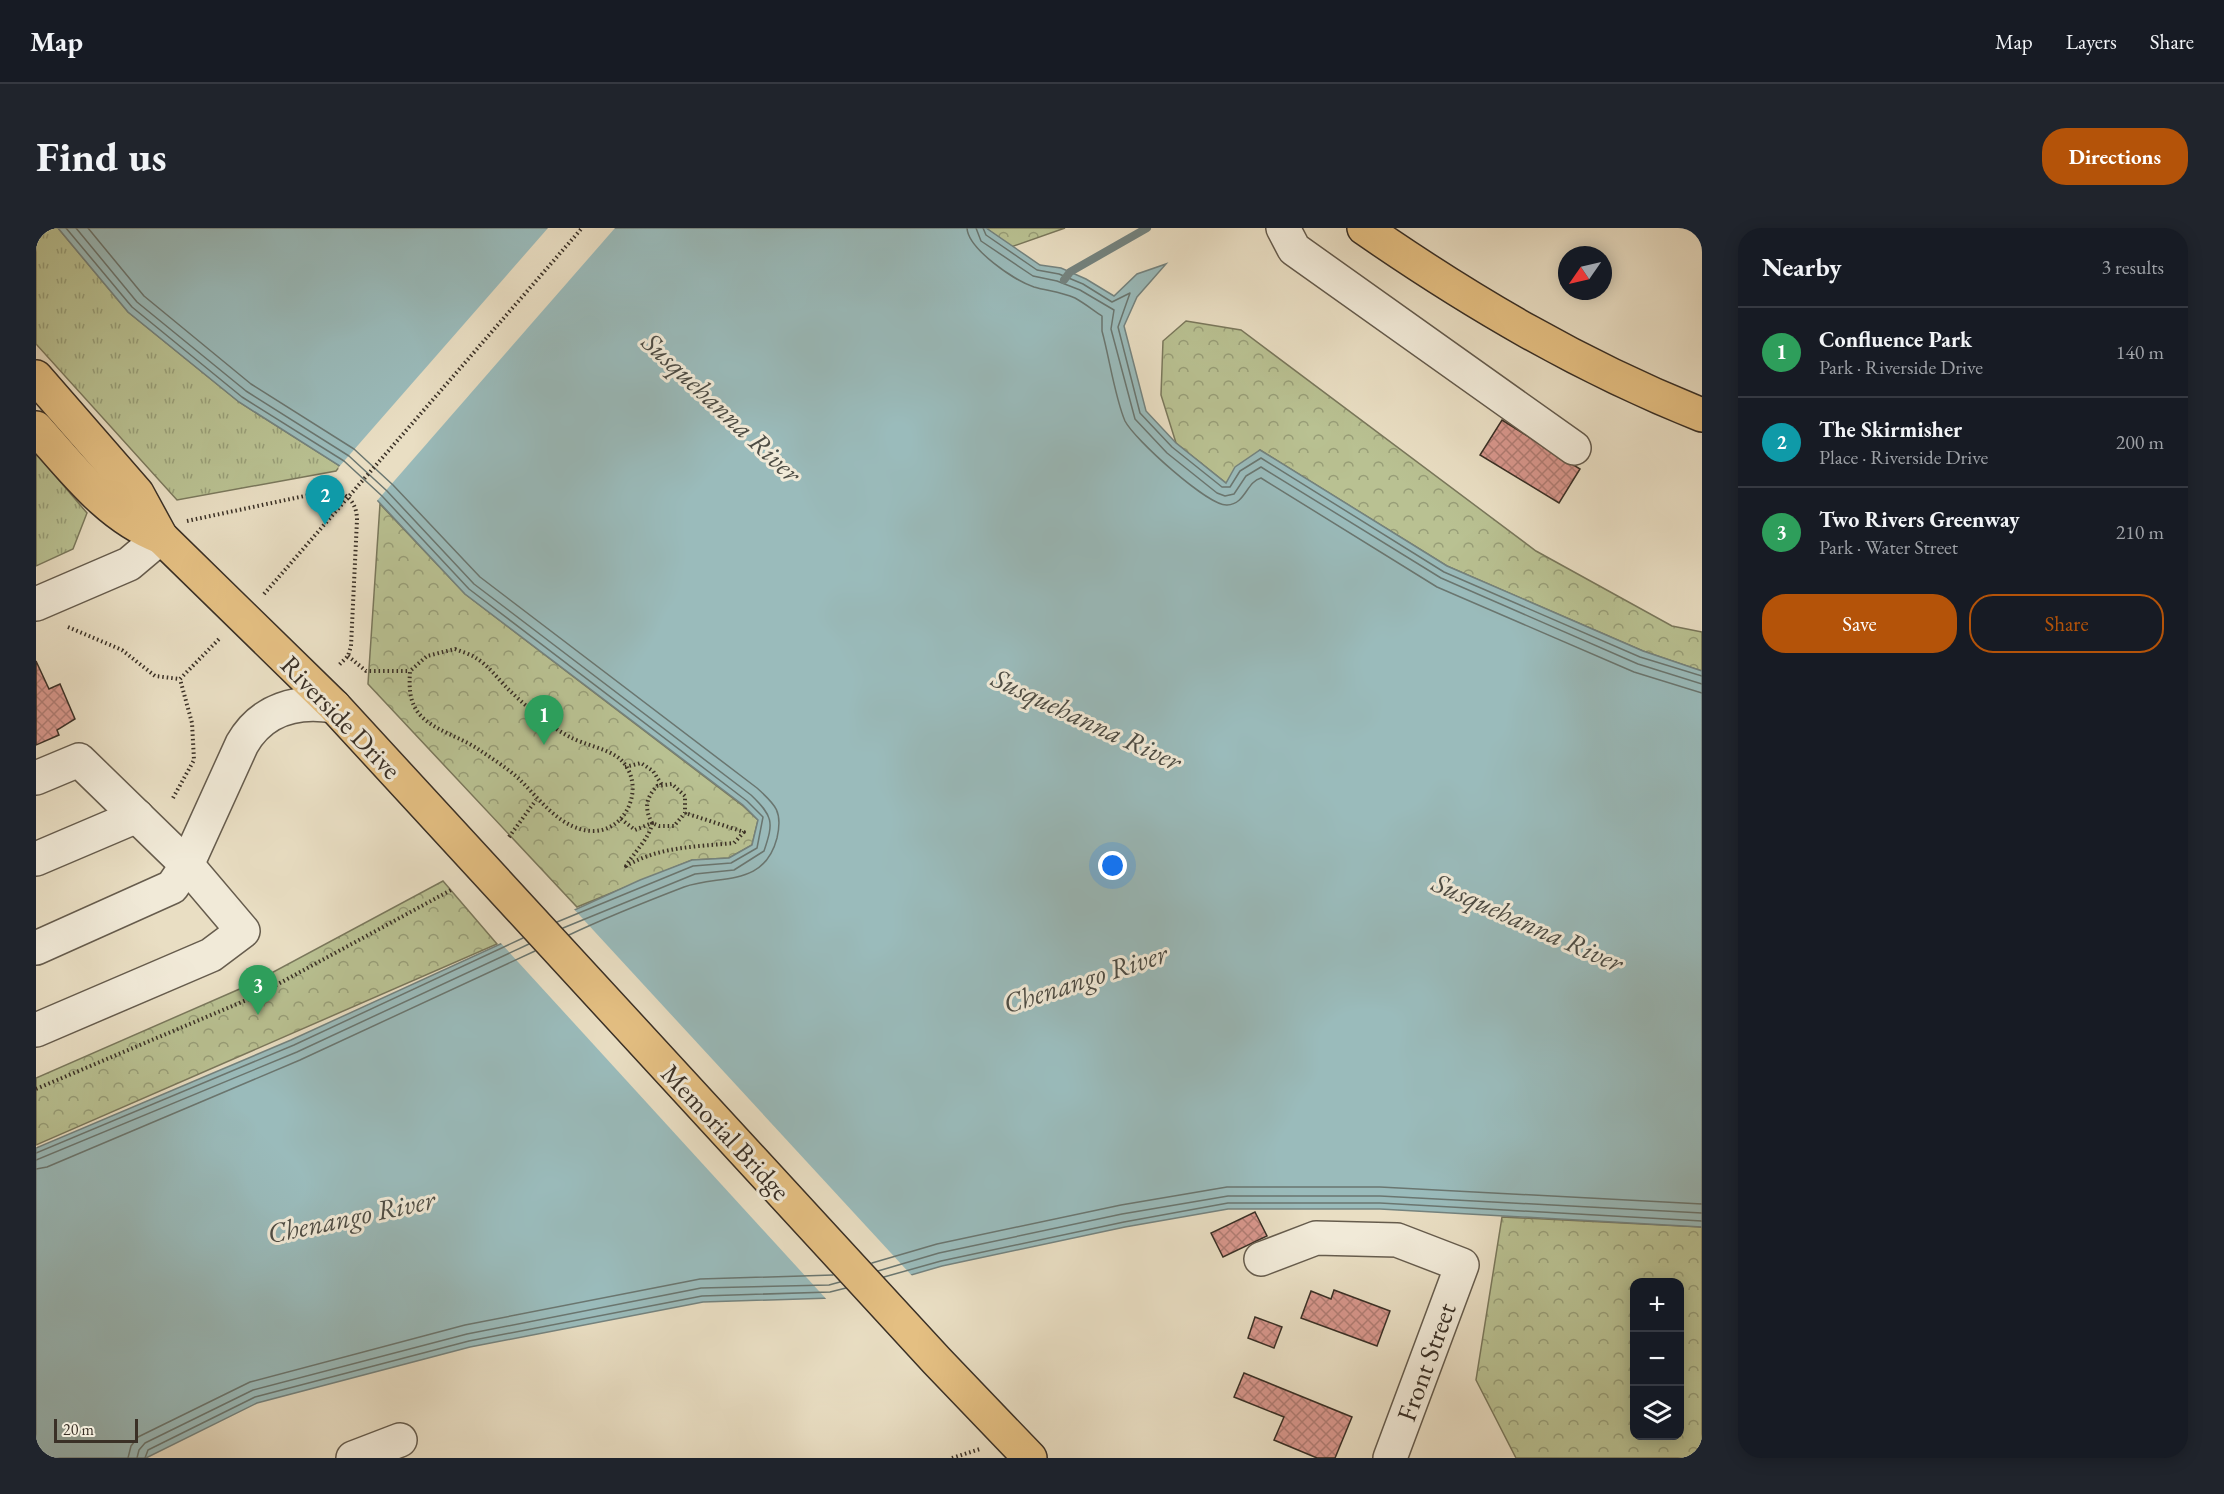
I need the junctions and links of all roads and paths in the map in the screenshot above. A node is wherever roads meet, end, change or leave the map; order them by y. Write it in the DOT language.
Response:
graph roads {
  1 [pos="582,228"];
  2 [pos="1283,228"];
  3 [pos="1364,228"];
  4 [pos="36,377"];
  5 [pos="1702,415"];
  6 [pos="36,428"];
  7 [pos="1574,448"];
  8 [pos="347,496"];
  9 [pos="161,537"];
  10 [pos="36,604"];
  11 [pos="348,656"];
  12 [pos="410,671"];
  13 [pos="180,679"];
  14 [pos="326,697"];
  15 [pos="625,767"];
  16 [pos="36,778"];
  17 [pos="662,785"];
  18 [pos="173,798"];
  19 [pos="536,800"];
  20 [pos="685,813"];
  21 [pos="137,816"];
  22 [pos="621,819"];
  23 [pos="652,823"];
  24 [pos="509,837"];
  25 [pos="36,859"];
  26 [pos="187,865"];
  27 [pos="451,890"];
  28 [pos="515,904"];
  29 [pos="36,948"];
  30 [pos="36,1030"];
  31 [pos="36,1089"];
  32 [pos="1261,1259"];
  33 [pos="400,1440"];
  34 [pos="353,1458"];
  35 [pos="1030,1458"];
  36 [pos="1390,1458"];
  1 -- 8 [label="path"];
  2 -- 7 [label="street"];
  3 -- 5 [label="main road"];
  4 -- 9 [label="main road"];
  6 -- 9 [label="main road"];
  8 -- 9 [label="path"];
  8 -- 11 [label="path"];
  9 -- 10 [label="street"];
  9 -- 14 [label="main road, Riverside Drive"];
  11 -- 12 [label="path"];
  11 -- 14 [label="path"];
  12 -- 15 [label="path"];
  12 -- 19 [label="path"];
  13 -- 18 [label="path"];
  14 -- 26 [label="street"];
  14 -- 28 [label="main road, Riverside Drive"];
  15 -- 17 [label="path"];
  15 -- 22 [label="path"];
  16 -- 21 [label="street"];
  17 -- 20 [label="path"];
  17 -- 23 [label="path"];
  19 -- 22 [label="path"];
  19 -- 24 [label="path"];
  20 -- 23 [label="path"];
  20 -- 23 [label="path"];
  21 -- 25 [label="street"];
  21 -- 26 [label="street"];
  22 -- 23 [label="path"];
  26 -- 29 [label="street"];
  26 -- 30 [label="street"];
  27 -- 31 [label="path"];
  28 -- 35 [label="main road, Memorial Bridge"];
  32 -- 36 [label="street, Front Street"];
  33 -- 34 [label="street"];
}
